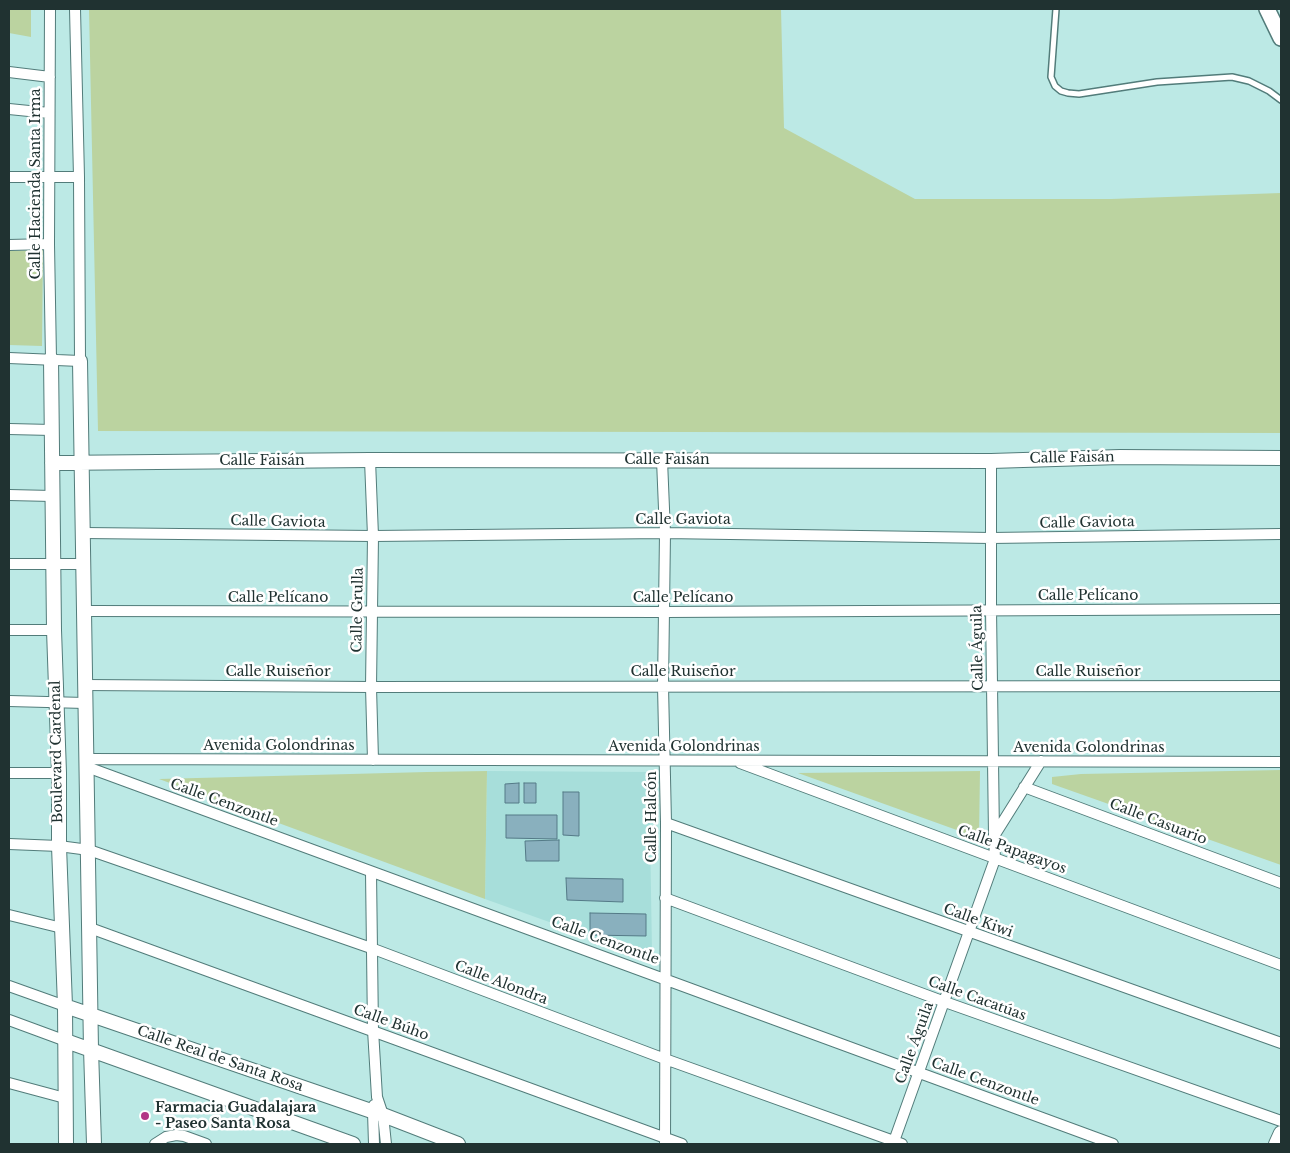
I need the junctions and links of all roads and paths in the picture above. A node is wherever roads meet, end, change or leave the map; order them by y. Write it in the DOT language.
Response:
graph roads {
  1 [pos="50,9"];
  2 [pos="75,9"];
  3 [pos="1056,9"];
  4 [pos="1267,9"];
  5 [pos="1281,38"];
  6 [pos="9,72"];
  7 [pos="50,77"];
  8 [pos="1281,100"];
  9 [pos="9,109"];
  10 [pos="49,113"];
  11 [pos="9,177"];
  12 [pos="49,177"];
  13 [pos="79,177"];
  14 [pos="48,244"];
  15 [pos="9,245"];
  16 [pos="9,358"];
  17 [pos="51,359"];
  18 [pos="80,361"];
  19 [pos="9,430"];
  20 [pos="52,430"];
  21 [pos="1281,458"];
  22 [pos="370,460"];
  23 [pos="662,460"];
  24 [pos="991,460"];
  25 [pos="52,463"];
  26 [pos="83,463"];
  27 [pos="9,496"];
  28 [pos="52,496"];
  29 [pos="84,533"];
  30 [pos="665,534"];
  31 [pos="1281,534"];
  32 [pos="373,536"];
  33 [pos="991,538"];
  34 [pos="9,564"];
  35 [pos="53,564"];
  36 [pos="84,564"];
  37 [pos="990,609"];
  38 [pos="1281,609"];
  39 [pos="85,611"];
  40 [pos="372,612"];
  41 [pos="665,612"];
  42 [pos="9,630"];
  43 [pos="54,630"];
  44 [pos="85,684"];
  45 [pos="371,686"];
  46 [pos="664,686"];
  47 [pos="992,686"];
  48 [pos="1281,686"];
  49 [pos="9,701"];
  50 [pos="56,703"];
  51 [pos="85,703"];
  52 [pos="373,760"];
  53 [pos="666,760"];
  54 [pos="734,761"];
  55 [pos="992,761"];
  56 [pos="1041,761"];
  57 [pos="1281,762"];
  58 [pos="87,763"];
  59 [pos="9,773"];
  60 [pos="59,774"];
  61 [pos="1024,787"];
  62 [pos="666,823"];
  63 [pos="994,836"];
  64 [pos="9,844"];
  65 [pos="59,846"];
  66 [pos="89,850"];
  67 [pos="995,859"];
  68 [pos="371,872"];
  69 [pos="1281,883"];
  70 [pos="665,898"];
  71 [pos="9,915"];
  72 [pos="62,928"];
  73 [pos="90,928"];
  74 [pos="970,932"];
  75 [pos="371,948"];
  76 [pos="1281,964"];
  77 [pos="664,978"];
  78 [pos="9,986"];
  79 [pos="944,1002"];
  80 [pos="65,1006"];
  81 [pos="90,1014"];
  82 [pos="9,1020"];
  83 [pos="373,1030"];
  84 [pos="66,1041"];
  85 [pos="1281,1043"];
  86 [pos="91,1050"];
  87 [pos="665,1059"];
  88 [pos="918,1072"];
  89 [pos="9,1084"];
  90 [pos="65,1098"];
  91 [pos="378,1113"];
  92 [pos="1281,1121"];
  93 [pos="1281,1133"];
  94 [pos="665,1141"];
  95 [pos="897,1143"];
  96 [pos="66,1144"];
  97 [pos="94,1144"];
  98 [pos="155,1144"];
  99 [pos="206,1144"];
  100 [pos="352,1144"];
  101 [pos="374,1144"];
  102 [pos="386,1144"];
  103 [pos="458,1144"];
  104 [pos="682,1144"];
  105 [pos="1113,1144"];
  106 [pos="1276,1144"];
  1 -- 7 [label="street, Calle Hacienda Santa Irma"];
  2 -- 13 [label="street"];
  3 -- 8 [label="lane"];
  4 -- 5 [label="main road"];
  6 -- 7 [label="street"];
  7 -- 10 [label="street, Calle Hacienda Santa Irma"];
  9 -- 10 [label="street"];
  10 -- 12 [label="street, Calle Hacienda Santa Irma"];
  11 -- 12 [label="street"];
  12 -- 13 [label="street"];
  12 -- 14 [label="street, Calle Hacienda Santa Irma"];
  13 -- 18 [label="street"];
  14 -- 15 [label="street"];
  14 -- 17 [label="street, Calle Hacienda Santa Irma"];
  16 -- 17 [label="street"];
  17 -- 18 [label="street"];
  17 -- 20 [label="street, Boulevard Cardenal"];
  18 -- 26 [label="street"];
  19 -- 20 [label="street"];
  20 -- 25 [label="street, Boulevard Cardenal"];
  21 -- 24 [label="street, Calle Faisán"];
  22 -- 23 [label="street, Calle Faisán"];
  22 -- 26 [label="street, Calle Faisán"];
  22 -- 32 [label="street, Calle Grulla"];
  23 -- 24 [label="street, Calle Faisán"];
  23 -- 30 [label="street, Calle Halcón"];
  24 -- 33 [label="street, Calle Águila"];
  25 -- 26 [label="street, Calle Faisán"];
  25 -- 28 [label="street, Boulevard Cardenal"];
  26 -- 29 [label="street"];
  27 -- 28 [label="street"];
  28 -- 35 [label="street, Boulevard Cardenal"];
  29 -- 32 [label="street, Calle Gaviota"];
  29 -- 36 [label="street"];
  30 -- 32 [label="street, Calle Gaviota"];
  30 -- 33 [label="street, Calle Gaviota"];
  30 -- 41 [label="street, Calle Halcón"];
  31 -- 33 [label="street, Calle Gaviota"];
  32 -- 40 [label="street, Calle Grulla"];
  33 -- 37 [label="street, Calle Águila"];
  34 -- 35 [label="street"];
  35 -- 36 [label="street"];
  35 -- 43 [label="street, Boulevard Cardenal"];
  36 -- 39 [label="street"];
  37 -- 38 [label="street, Calle Pelícano"];
  37 -- 41 [label="street, Calle Pelícano"];
  37 -- 47 [label="street, Calle Águila"];
  39 -- 40 [label="street, Calle Pelícano"];
  39 -- 44 [label="street"];
  40 -- 41 [label="street, Calle Pelícano"];
  40 -- 45 [label="street, Calle Grulla"];
  41 -- 46 [label="street, Calle Halcón"];
  42 -- 43 [label="street"];
  43 -- 50 [label="street, Boulevard Cardenal"];
  44 -- 45 [label="street, Calle Ruiseñor"];
  44 -- 51 [label="street"];
  45 -- 46 [label="street, Calle Ruiseñor"];
  45 -- 52 [label="street, Calle Grulla"];
  46 -- 47 [label="street, Calle Ruiseñor"];
  46 -- 53 [label="street, Calle Halcón"];
  47 -- 48 [label="street, Calle Ruiseñor"];
  47 -- 55 [label="street, Calle Águila"];
  49 -- 50 [label="street"];
  50 -- 51 [label="street"];
  50 -- 60 [label="street, Boulevard Cardenal"];
  51 -- 58 [label="street"];
  52 -- 53 [label="street, Avenida Golondrinas"];
  52 -- 58 [label="street, Avenida Golondrinas"];
  53 -- 54 [label="street, Avenida Golondrinas"];
  53 -- 62 [label="street, Calle Halcón"];
  54 -- 55 [label="street, Avenida Golondrinas"];
  54 -- 67 [label="street, Calle Papagayos"];
  55 -- 56 [label="street, Avenida Golondrinas"];
  55 -- 63 [label="street, Calle Águila"];
  56 -- 57 [label="street, Avenida Golondrinas"];
  56 -- 61 [label="street"];
  58 -- 66 [label="street"];
  58 -- 68 [label="street, Calle Cenzontle"];
  59 -- 60 [label="street"];
  60 -- 65 [label="street, Boulevard Cardenal"];
  61 -- 63 [label="street"];
  61 -- 69 [label="street, Calle Casuario"];
  62 -- 70 [label="street, Calle Halcón"];
  62 -- 74 [label="street, Calle Kiwi"];
  63 -- 67 [label="street, Calle Águila"];
  64 -- 65 [label="street, Calle Alondra"];
  65 -- 66 [label="street, Calle Alondra"];
  65 -- 72 [label="street, Boulevard Cardenal"];
  66 -- 73 [label="street"];
  66 -- 75 [label="street, Calle Alondra"];
  67 -- 74 [label="street, Calle Águila"];
  67 -- 76 [label="street, Calle Papagayos"];
  68 -- 75 [label="street"];
  68 -- 77 [label="street, Calle Cenzontle"];
  70 -- 77 [label="street, Calle Halcón"];
  70 -- 79 [label="street, Calle Cacatúas"];
  71 -- 72 [label="street"];
  72 -- 80 [label="street, Boulevard Cardenal"];
  73 -- 81 [label="street"];
  73 -- 83 [label="street, Calle Búho"];
  74 -- 79 [label="street, Calle Águila"];
  74 -- 85 [label="street, Calle Kiwi"];
  75 -- 83 [label="street"];
  75 -- 87 [label="street, Calle Alondra"];
  77 -- 87 [label="street, Calle Halcón"];
  77 -- 88 [label="street, Calle Cenzontle"];
  78 -- 80 [label="street, Calle Real de Santa Rosa"];
  79 -- 88 [label="street, Calle Águila"];
  79 -- 92 [label="street, Calle Cacatúas"];
  80 -- 81 [label="street, Calle Real de Santa Rosa"];
  80 -- 84 [label="street, Boulevard Cardenal"];
  81 -- 86 [label="street"];
  81 -- 91 [label="street, Calle Real de Santa Rosa"];
  82 -- 84 [label="street"];
  83 -- 91 [label="street"];
  83 -- 94 [label="street, Calle Búho"];
  84 -- 86 [label="street"];
  84 -- 90 [label="street, Boulevard Cardenal"];
  86 -- 97 [label="street"];
  86 -- 100 [label="street"];
  87 -- 94 [label="street, Calle Halcón"];
  87 -- 95 [label="street, Calle Alondra"];
  88 -- 95 [label="street, Calle Águila"];
  88 -- 105 [label="street, Calle Cenzontle"];
  89 -- 90 [label="street"];
  90 -- 96 [label="street, Boulevard Cardenal"];
  91 -- 101 [label="street"];
  91 -- 102 [label="street"];
  91 -- 103 [label="street, Calle Real de Santa Rosa"];
  93 -- 106 [label="street"];
  94 -- 104 [label="street, Calle Búho"];
  98 -- 99 [label="street"];
}
